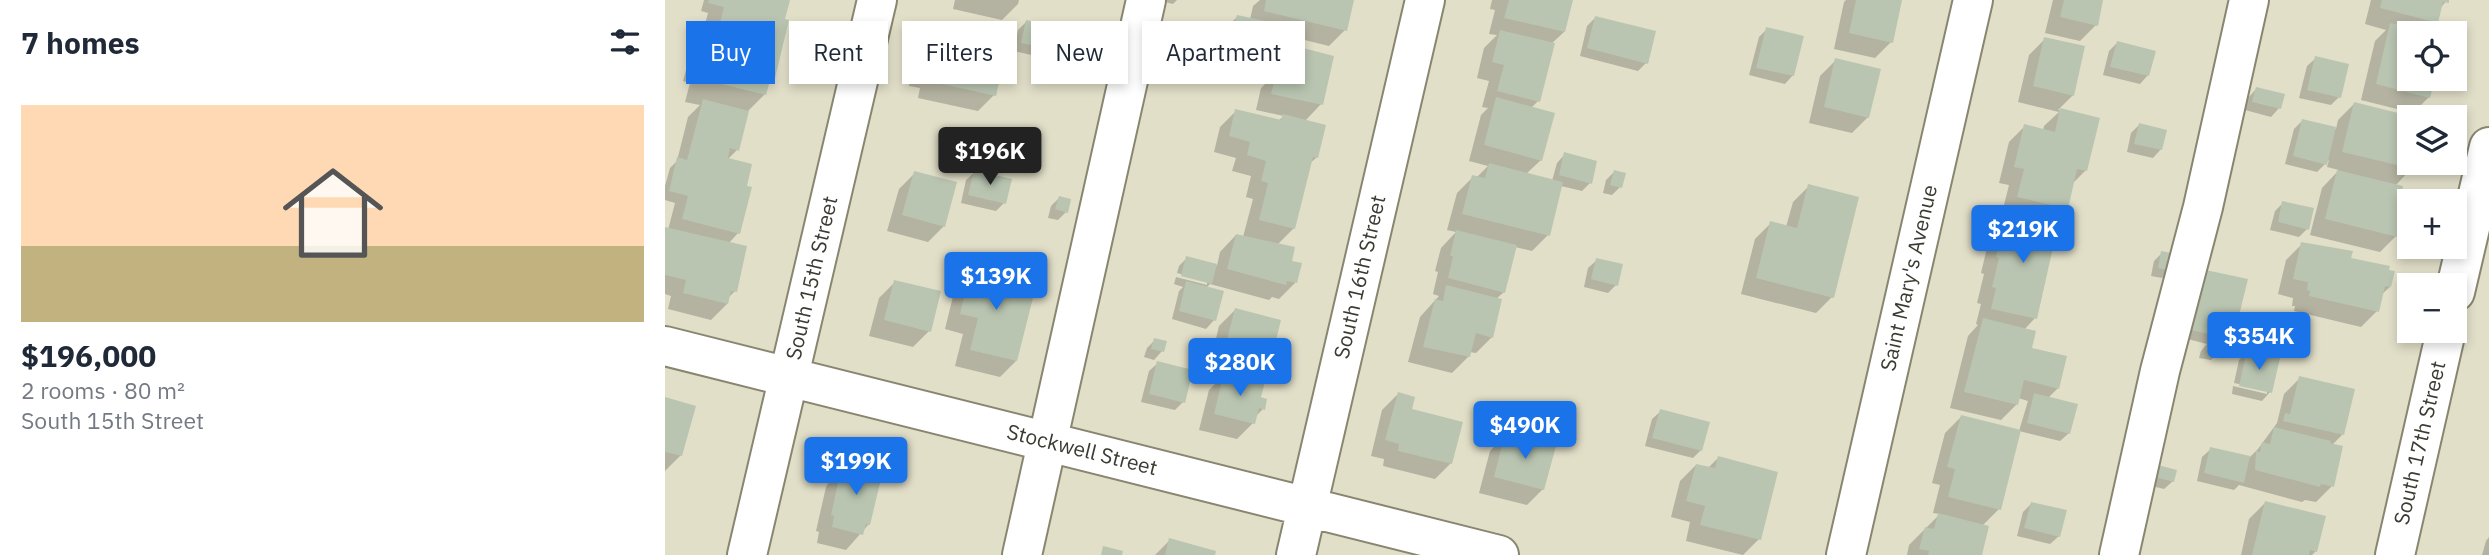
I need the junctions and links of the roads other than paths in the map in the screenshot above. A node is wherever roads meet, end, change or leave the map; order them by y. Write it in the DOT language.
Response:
graph roads {
  1 [pos="877,0"];
  2 [pos="1146,0"];
  3 [pos="1425,0"];
  4 [pos="1973,0"];
  5 [pos="2249,0"];
  6 [pos="2489,146"];
  7 [pos="2459,273"];
  8 [pos="2443,343"];
  9 [pos="665,346"];
  10 [pos="789,377"];
  11 [pos="1048,442"];
  12 [pos="1307,507"];
  13 [pos="747,555"];
  14 [pos="1022,555"];
  15 [pos="1296,555"];
  16 [pos="1499,555"];
  17 [pos="1846,555"];
  18 [pos="2119,555"];
  19 [pos="2395,555"];
  1 -- 10 [label="street, South 15th Street"];
  2 -- 11 [label="street"];
  3 -- 12 [label="street, South 16th Street"];
  4 -- 17 [label="street, Saint Mary's Avenue"];
  5 -- 18 [label="street"];
  6 -- 7 [label="street"];
  8 -- 19 [label="street, South 17th Street"];
  9 -- 10 [label="street, Stockwell Street"];
  10 -- 11 [label="street, Stockwell Street"];
  10 -- 13 [label="street, South 15th Street"];
  11 -- 12 [label="street, Stockwell Street"];
  11 -- 14 [label="street"];
  12 -- 15 [label="street, South 16th Street"];
  12 -- 16 [label="street, Stockwell Street"];
}
